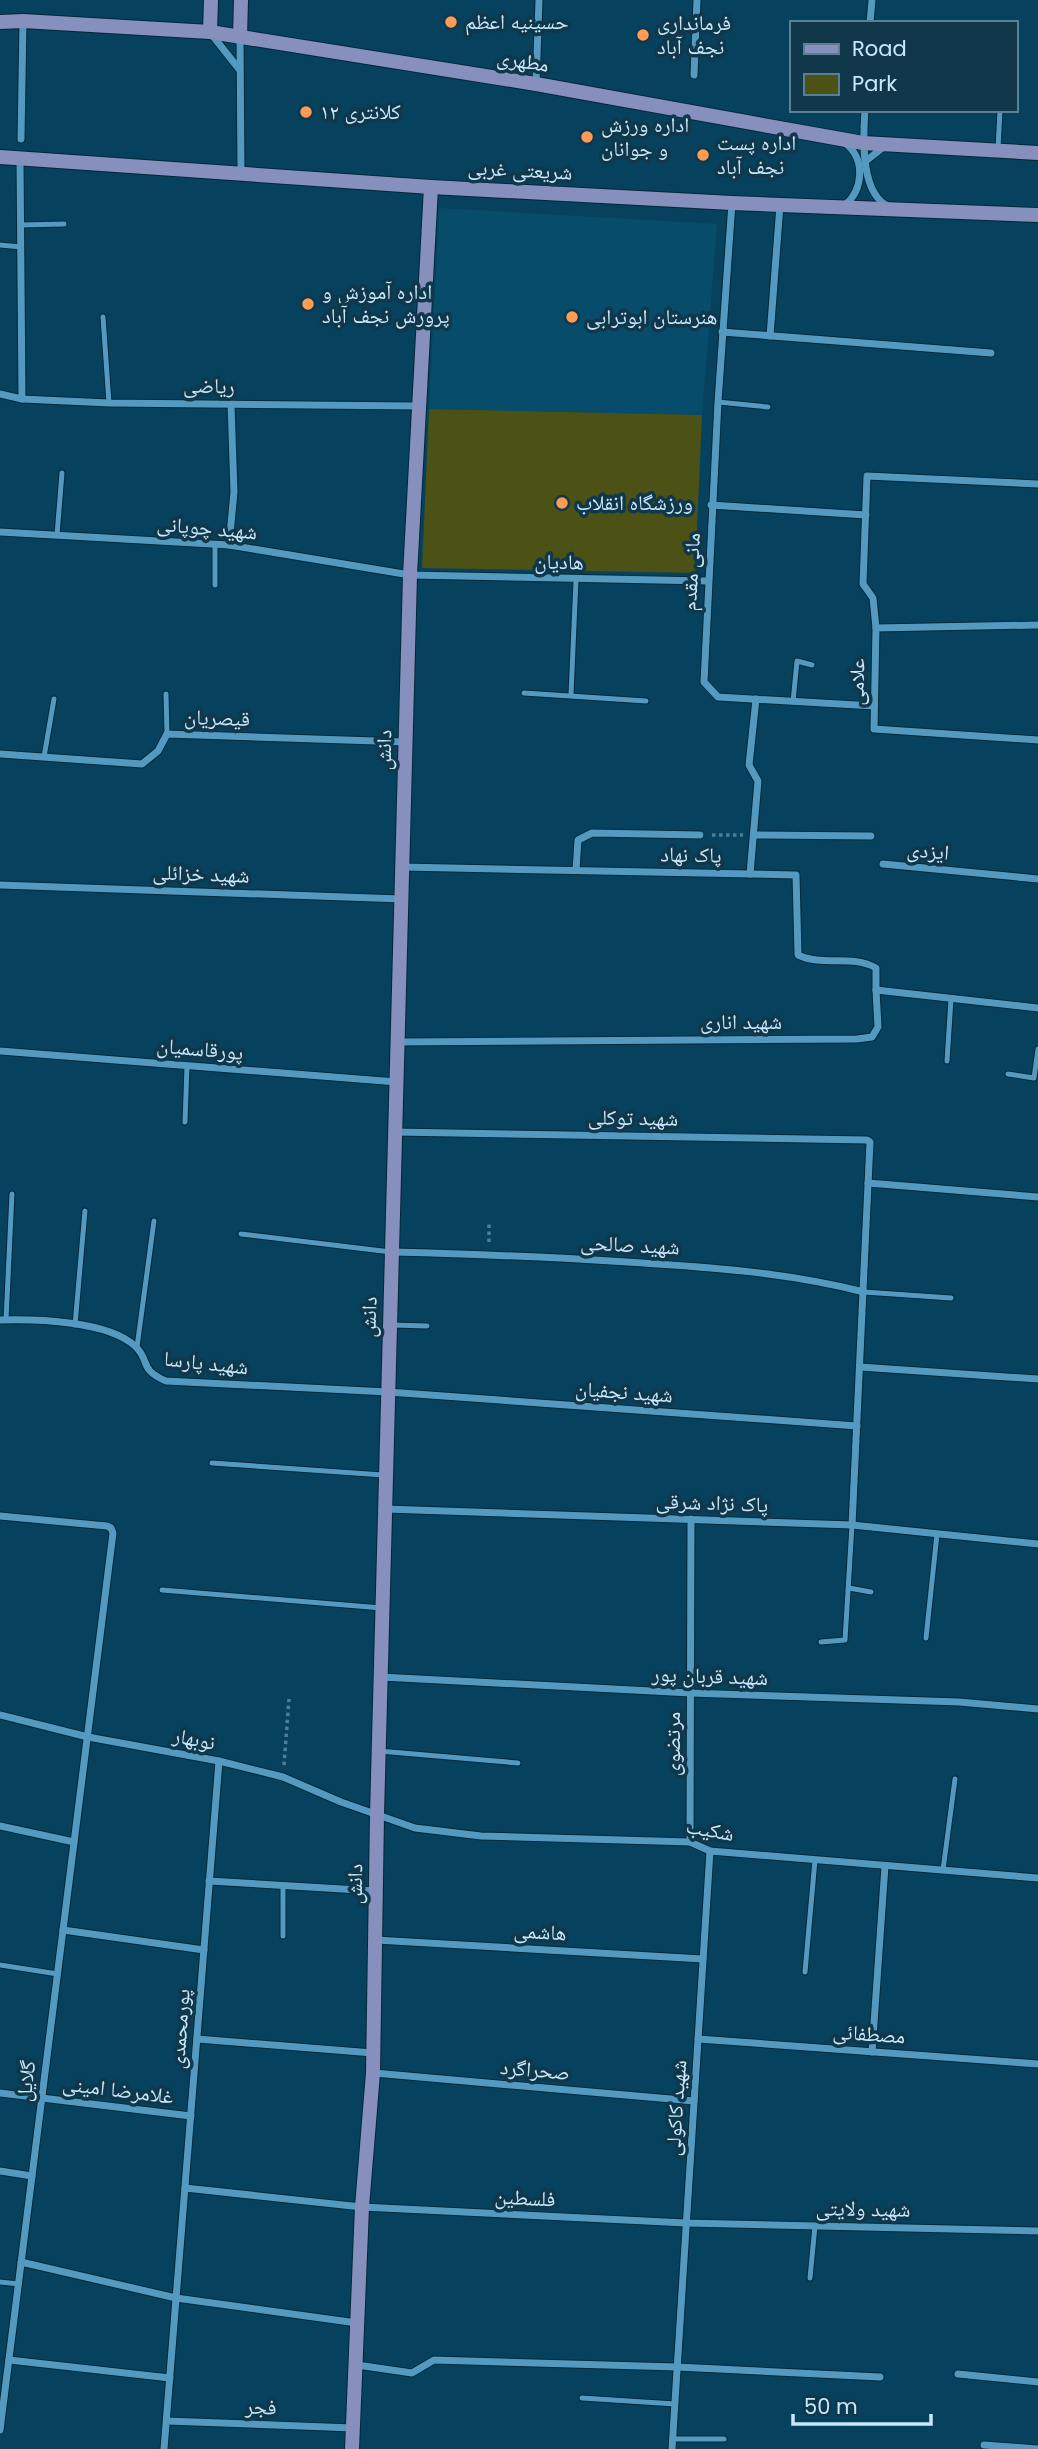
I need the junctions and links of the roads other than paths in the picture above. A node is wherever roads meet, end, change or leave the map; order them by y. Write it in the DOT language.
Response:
graph roads {
  1 [pos="211,0"];
  2 [pos="242,0"];
  3 [pos="539,0"];
  4 [pos="697,0"];
  5 [pos="872,0"];
  6 [pos="23,21"];
  7 [pos="870,21"];
  8 [pos="0,22"];
  9 [pos="210,32"];
  10 [pos="240,37"];
  11 [pos="239,70"];
  12 [pos="694,75"];
  13 [pos="536,84"];
  14 [pos="865,112"];
  15 [pos="1000,112"];
  16 [pos="21,139"];
  17 [pos="841,140"];
  18 [pos="863,143"];
  19 [pos="886,145"];
  20 [pos="998,152"];
  21 [pos="1038,153"];
  22 [pos="0,157"];
  23 [pos="20,159"];
  24 [pos="867,160"];
  25 [pos="241,173"];
  26 [pos="431,187"];
  27 [pos="732,203"];
  28 [pos="780,205"];
  29 [pos="842,208"];
  30 [pos="895,209"];
  31 [pos="1038,215"];
  32 [pos="65,224"];
  33 [pos="21,225"];
  34 [pos="0,245"];
  35 [pos="21,247"];
  36 [pos="103,317"];
  37 [pos="722,332"];
  38 [pos="770,336"];
  39 [pos="991,353"];
  40 [pos="0,394"];
  41 [pos="22,398"];
  42 [pos="110,402"];
  43 [pos="718,402"];
  44 [pos="231,404"];
  45 [pos="417,406"];
  46 [pos="768,407"];
  47 [pos="62,472"];
  48 [pos="1038,484"];
  49 [pos="712,505"];
  50 [pos="866,515"];
  51 [pos="0,532"];
  52 [pos="57,535"];
  53 [pos="215,544"];
  54 [pos="229,545"];
  55 [pos="410,575"];
  56 [pos="576,580"];
  57 [pos="707,581"];
  58 [pos="215,585"];
  59 [pos="1038,625"];
  60 [pos="876,628"];
  61 [pos="812,665"];
  62 [pos="524,692"];
  63 [pos="166,694"];
  64 [pos="571,694"];
  65 [pos="54,699"];
  66 [pos="756,699"];
  67 [pos="646,701"];
  68 [pos="793,702"];
  69 [pos="874,706"];
  70 [pos="167,734"];
  71 [pos="1038,740"];
  72 [pos="406,742"];
  73 [pos="0,754"];
  74 [pos="44,757"];
  75 [pos="700,835"];
  76 [pos="754,835"];
  77 [pos="871,836"];
  78 [pos="883,864"];
  79 [pos="402,867"];
  80 [pos="576,870"];
  81 [pos="750,874"];
  82 [pos="1038,879"];
  83 [pos="0,885"];
  84 [pos="402,899"];
  85 [pos="876,990"];
  86 [pos="951,999"];
  87 [pos="1038,1008"];
  88 [pos="398,1041"];
  89 [pos="1038,1049"];
  90 [pos="0,1051"];
  91 [pos="947,1062"];
  92 [pos="187,1066"];
  93 [pos="1008,1074"];
  94 [pos="397,1082"];
  95 [pos="185,1122"];
  96 [pos="395,1132"];
  97 [pos="868,1183"];
  98 [pos="12,1194"];
  99 [pos="1038,1197"];
  100 [pos="85,1211"];
  101 [pos="154,1221"];
  102 [pos="241,1234"];
  103 [pos="392,1252"];
  104 [pos="864,1292"];
  105 [pos="951,1298"];
  106 [pos="3,1320"];
  107 [pos="75,1325"];
  108 [pos="390,1325"];
  109 [pos="427,1326"];
  110 [pos="137,1347"];
  111 [pos="860,1367"];
  112 [pos="1038,1379"];
  113 [pos="388,1392"];
  114 [pos="857,1426"];
  115 [pos="212,1463"];
  116 [pos="386,1475"];
  117 [pos="385,1509"];
  118 [pos="0,1516"];
  119 [pos="691,1519"];
  120 [pos="852,1525"];
  121 [pos="937,1534"];
  122 [pos="1038,1544"];
  123 [pos="849,1588"];
  124 [pos="162,1590"];
  125 [pos="871,1592"];
  126 [pos="382,1608"];
  127 [pos="926,1638"];
  128 [pos="821,1642"];
  129 [pos="381,1677"];
  130 [pos="690,1693"];
  131 [pos="1038,1709"];
  132 [pos="0,1715"];
  133 [pos="88,1737"];
  134 [pos="379,1751"];
  135 [pos="219,1761"];
  136 [pos="518,1763"];
  137 [pos="955,1779"];
  138 [pos="377,1815"];
  139 [pos="0,1826"];
  140 [pos="74,1842"];
  141 [pos="690,1842"];
  142 [pos="710,1851"];
  143 [pos="814,1860"];
  144 [pos="885,1866"];
  145 [pos="943,1870"];
  146 [pos="1038,1878"];
  147 [pos="209,1881"];
  148 [pos="283,1885"];
  149 [pos="376,1891"];
  150 [pos="63,1930"];
  151 [pos="283,1936"];
  152 [pos="375,1940"];
  153 [pos="204,1951"];
  154 [pos="703,1959"];
  155 [pos="0,1965"];
  156 [pos="805,1972"];
  157 [pos="58,1974"];
  158 [pos="197,2039"];
  159 [pos="698,2039"];
  160 [pos="872,2052"];
  161 [pos="373,2053"];
  162 [pos="1038,2064"];
  163 [pos="373,2073"];
  164 [pos="0,2093"];
  165 [pos="42,2099"];
  166 [pos="694,2101"];
  167 [pos="191,2116"];
  168 [pos="0,2171"];
  169 [pos="32,2176"];
  170 [pos="185,2188"];
  171 [pos="362,2207"];
  172 [pos="686,2223"];
  173 [pos="815,2226"];
  174 [pos="1038,2231"];
  175 [pos="21,2262"];
  176 [pos="810,2278"];
  177 [pos="0,2282"];
  178 [pos="19,2284"];
  179 [pos="176,2298"];
  180 [pos="358,2323"];
  181 [pos="9,2360"];
  182 [pos="357,2365"];
  183 [pos="677,2367"];
  184 [pos="958,2374"];
  185 [pos="880,2377"];
  186 [pos="170,2378"];
  187 [pos="1038,2382"];
  188 [pos="2,2392"];
  189 [pos="582,2398"];
  190 [pos="675,2404"];
  191 [pos="167,2421"];
  192 [pos="353,2428"];
  193 [pos="0,2430"];
  194 [pos="673,2439"];
  195 [pos="724,2439"];
  196 [pos="984,2445"];
  197 [pos="164,2449"];
  198 [pos="352,2449"];
  199 [pos="672,2449"];
  200 [pos="1038,2449"];
  1 -- 9 [label="street"];
  2 -- 10 [label="street"];
  3 -- 13 [label="street"];
  4 -- 12 [label="street"];
  5 -- 7 [label="street"];
  6 -- 8 [label="street, مطهری"];
  6 -- 9 [label="street, مطهری"];
  6 -- 16 [label="street"];
  9 -- 10 [label="street, مطهری"];
  9 -- 11 [label="street"];
  10 -- 11 [label="street"];
  10 -- 13 [label="street, مطهری"];
  11 -- 25 [label="street"];
  13 -- 17 [label="street, مطهری"];
  14 -- 18 [label="street"];
  15 -- 20 [label="lane"];
  17 -- 18 [label="street, مطهری"];
  17 -- 29 [label="street"];
  18 -- 19 [label="street, مطهری"];
  18 -- 24 [label="street"];
  19 -- 20 [label="street, مطهری"];
  19 -- 24 [label="street"];
  20 -- 21 [label="street, مطهری"];
  22 -- 23 [label="street, شریعتی غربی"];
  23 -- 25 [label="street, شریعتی غربی"];
  23 -- 33 [label="street"];
  24 -- 30 [label="street"];
  25 -- 26 [label="street, شریعتی غربی"];
  26 -- 27 [label="street, شریعتی غربی"];
  26 -- 45 [label="street, دانش"];
  27 -- 28 [label="street, شریعتی غربی"];
  27 -- 37 [label="street, مانی مقدم"];
  28 -- 29 [label="street, شریعتی غربی"];
  28 -- 38 [label="street"];
  29 -- 30 [label="street, شریعتی غربی"];
  30 -- 31 [label="street, شریعتی غربی"];
  32 -- 33 [label="lane"];
  33 -- 35 [label="street"];
  34 -- 35 [label="lane"];
  35 -- 41 [label="street"];
  36 -- 42 [label="lane"];
  37 -- 38 [label="street"];
  37 -- 43 [label="street, مانی مقدم"];
  38 -- 39 [label="street"];
  40 -- 41 [label="street, ریاضی"];
  41 -- 42 [label="street, ریاضی"];
  42 -- 44 [label="street, ریاضی"];
  43 -- 46 [label="lane"];
  43 -- 49 [label="street, مانی مقدم"];
  44 -- 45 [label="street, ریاضی"];
  44 -- 54 [label="street"];
  45 -- 55 [label="street, دانش"];
  47 -- 52 [label="lane"];
  48 -- 50 [label="street, علامی"];
  49 -- 50 [label="street"];
  49 -- 57 [label="street, مانی مقدم"];
  50 -- 60 [label="street, علامی"];
  51 -- 52 [label="street, شهید چوپانی"];
  52 -- 53 [label="street, شهید چوپانی"];
  53 -- 54 [label="street, شهید چوپانی"];
  53 -- 58 [label="lane"];
  54 -- 55 [label="street, شهید چوپانی"];
  55 -- 56 [label="street, هادیان"];
  55 -- 72 [label="street, دانش"];
  56 -- 57 [label="street, هادیان"];
  56 -- 64 [label="lane"];
  57 -- 66 [label="street, مانی مقدم"];
  59 -- 60 [label="street"];
  60 -- 69 [label="street, علامی"];
  61 -- 68 [label="lane"];
  62 -- 64 [label="lane"];
  63 -- 70 [label="lane"];
  64 -- 67 [label="lane"];
  65 -- 74 [label="lane"];
  66 -- 68 [label="street, مانی مقدم"];
  66 -- 76 [label="street"];
  68 -- 69 [label="street, مانی مقدم"];
  69 -- 71 [label="street, علامی"];
  70 -- 72 [label="street, قیصریان"];
  70 -- 74 [label="street, قیصریان"];
  72 -- 79 [label="street, دانش"];
  73 -- 74 [label="street, قیصریان"];
  75 -- 80 [label="street"];
  76 -- 77 [label="street"];
  76 -- 81 [label="street"];
  78 -- 82 [label="street, ایزدی"];
  79 -- 80 [label="street, پاک نهاد"];
  79 -- 84 [label="street, دانش"];
  80 -- 81 [label="street, پاک نهاد"];
  81 -- 85 [label="street, پاک نهاد"];
  83 -- 84 [label="street, شهید خزائلی"];
  84 -- 88 [label="street, دانش"];
  85 -- 86 [label="street"];
  85 -- 88 [label="street, شهید اناری"];
  86 -- 87 [label="street"];
  86 -- 91 [label="lane"];
  88 -- 94 [label="street, دانش"];
  89 -- 93 [label="lane"];
  90 -- 92 [label="street, پورقاسمیان"];
  92 -- 94 [label="street, پورقاسمیان"];
  92 -- 95 [label="lane"];
  94 -- 96 [label="street, دانش"];
  96 -- 97 [label="street, شهید توکلی"];
  96 -- 103 [label="street, دانش"];
  97 -- 99 [label="street"];
  97 -- 104 [label="street"];
  98 -- 106 [label="lane"];
  100 -- 107 [label="lane"];
  101 -- 110 [label="lane"];
  102 -- 103 [label="lane"];
  103 -- 104 [label="street, شهید صالحی"];
  103 -- 108 [label="street, دانش"];
  104 -- 105 [label="lane"];
  104 -- 111 [label="street"];
  106 -- 107 [label="street, شهید پارسا"];
  107 -- 110 [label="street, شهید پارسا"];
  108 -- 109 [label="lane"];
  108 -- 113 [label="street, دانش"];
  110 -- 113 [label="street, شهید پارسا"];
  111 -- 112 [label="street"];
  111 -- 114 [label="street"];
  113 -- 114 [label="street, شهید نجفیان"];
  113 -- 116 [label="street, دانش"];
  114 -- 120 [label="street"];
  115 -- 116 [label="lane"];
  116 -- 117 [label="street, دانش"];
  117 -- 119 [label="street, پاک نژاد شرقی"];
  117 -- 126 [label="street, دانش"];
  118 -- 133 [label="street, گلایل"];
  119 -- 120 [label="street, پاک نژاد شرقی"];
  119 -- 130 [label="street, مرتضوی"];
  120 -- 121 [label="street, پاک نژاد شرقی"];
  120 -- 123 [label="lane"];
  121 -- 122 [label="street, پاک نژاد شرقی"];
  121 -- 127 [label="lane"];
  123 -- 125 [label="lane"];
  123 -- 128 [label="lane"];
  124 -- 126 [label="lane"];
  126 -- 129 [label="street, دانش"];
  129 -- 130 [label="street, شهید قربان پور"];
  129 -- 134 [label="street, دانش"];
  130 -- 131 [label="street, شهید قربان پور"];
  130 -- 141 [label="street, مرتضوی"];
  132 -- 133 [label="street, نوبهار"];
  133 -- 135 [label="street, نوبهار"];
  133 -- 140 [label="street, گلایل"];
  134 -- 136 [label="lane"];
  134 -- 138 [label="street, دانش"];
  135 -- 138 [label="street, نوبهار"];
  135 -- 147 [label="street, پورمحمدی"];
  137 -- 145 [label="lane"];
  138 -- 141 [label="street, شکیب"];
  138 -- 149 [label="street, دانش"];
  139 -- 140 [label="street"];
  140 -- 150 [label="street, گلایل"];
  141 -- 142 [label="street, شکیب"];
  142 -- 143 [label="street, شکیب"];
  142 -- 154 [label="street, شهید کاکولی"];
  143 -- 144 [label="street, شکیب"];
  143 -- 156 [label="lane"];
  144 -- 145 [label="street, شکیب"];
  144 -- 160 [label="street"];
  145 -- 146 [label="street, شکیب"];
  147 -- 148 [label="street"];
  147 -- 153 [label="street, پورمحمدی"];
  148 -- 149 [label="street"];
  148 -- 151 [label="lane"];
  149 -- 152 [label="street, دانش"];
  150 -- 153 [label="street"];
  150 -- 157 [label="street, گلایل"];
  152 -- 154 [label="street, هاشمی"];
  152 -- 161 [label="street, دانش"];
  153 -- 158 [label="street, پورمحمدی"];
  154 -- 159 [label="street, شهید کاکولی"];
  155 -- 157 [label="lane"];
  157 -- 165 [label="street, گلایل"];
  158 -- 161 [label="street"];
  158 -- 167 [label="street, پورمحمدی"];
  159 -- 160 [label="street, مصطفائی"];
  159 -- 166 [label="street, شهید کاکولی"];
  160 -- 162 [label="street, مصطفائی"];
  161 -- 163 [label="street, دانش"];
  163 -- 166 [label="street, صحراگرد"];
  163 -- 171 [label="street, دانش"];
  164 -- 165 [label="street, غلامرضا امینی"];
  165 -- 167 [label="street, غلامرضا امینی"];
  165 -- 169 [label="street, گلایل"];
  166 -- 172 [label="street, شهید کاکولی"];
  167 -- 170 [label="street, پورمحمدی"];
  168 -- 169 [label="street"];
  169 -- 175 [label="street, گلایل"];
  170 -- 171 [label="street, فلسطین"];
  170 -- 179 [label="street, پورمحمدی"];
  171 -- 172 [label="street, فلسطین"];
  171 -- 180 [label="street, دانش"];
  172 -- 173 [label="street, شهید ولایتی"];
  172 -- 183 [label="street, شهید کاکولی"];
  173 -- 174 [label="street, شهید ولایتی"];
  173 -- 176 [label="lane"];
  175 -- 178 [label="street, گلایل"];
  175 -- 179 [label="street"];
  177 -- 178 [label="lane"];
  178 -- 181 [label="street, گلایل"];
  179 -- 180 [label="street"];
  179 -- 186 [label="street, پورمحمدی"];
  180 -- 182 [label="street, دانش"];
  181 -- 186 [label="street"];
  181 -- 188 [label="street, گلایل"];
  182 -- 183 [label="street"];
  182 -- 192 [label="street, دانش"];
  183 -- 185 [label="street"];
  183 -- 190 [label="street, شهید کاکولی"];
  184 -- 187 [label="street"];
  186 -- 191 [label="street, پورمحمدی"];
  188 -- 193 [label="street, گلایل"];
  189 -- 190 [label="lane"];
  190 -- 194 [label="street, شهید کاکولی"];
  191 -- 192 [label="street, فجر"];
  191 -- 197 [label="street, پورمحمدی"];
  192 -- 198 [label="street, دانش"];
  194 -- 195 [label="lane"];
  194 -- 199 [label="street, شهید کاکولی"];
  196 -- 200 [label="street"];
}
